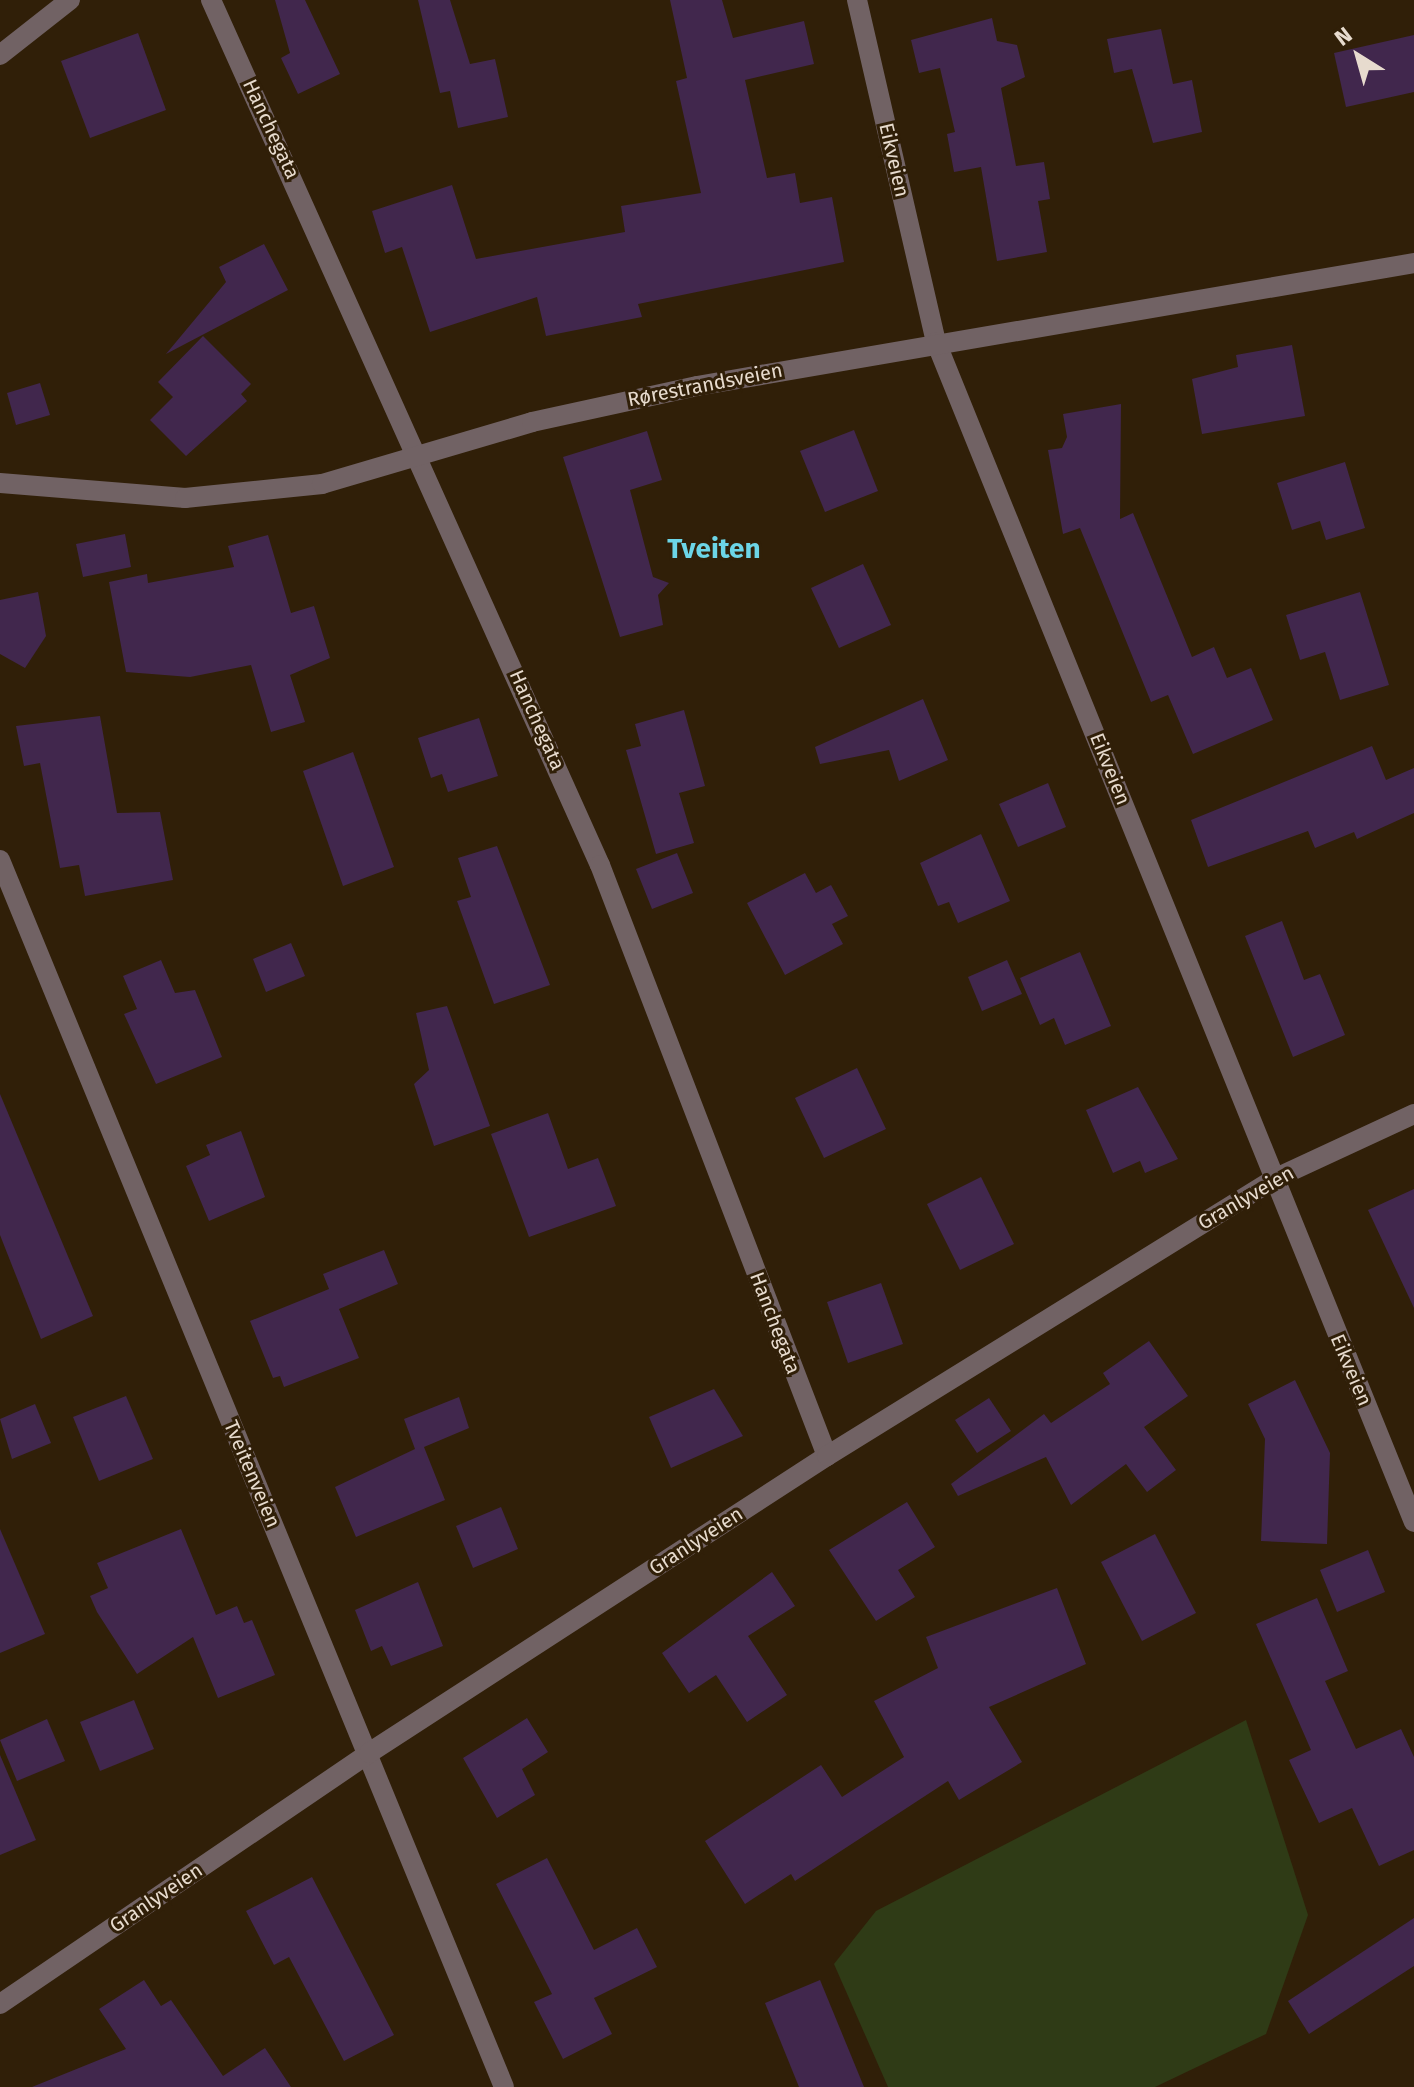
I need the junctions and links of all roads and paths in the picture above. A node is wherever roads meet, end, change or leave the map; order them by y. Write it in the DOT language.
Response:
graph roads {
  1 [pos="70,0"];
  2 [pos="211,0"];
  3 [pos="857,0"];
  4 [pos="0,55"];
  5 [pos="1414,263"];
  6 [pos="936,342"];
  7 [pos="421,454"];
  8 [pos="0,483"];
  9 [pos="0,860"];
  10 [pos="1414,1114"];
  11 [pos="1276,1178"];
  12 [pos="827,1456"];
  13 [pos="1414,1522"];
  14 [pos="369,1753"];
  15 [pos="0,2004"];
  16 [pos="504,2087"];
  1 -- 4 [label="street"];
  2 -- 7 [label="street, Hanchegata"];
  3 -- 6 [label="street, Eikveien"];
  5 -- 6 [label="street, Rørestrandsveien"];
  6 -- 7 [label="street, Rørestrandsveien"];
  6 -- 11 [label="street, Eikveien"];
  7 -- 8 [label="street, Rørestrandsveien"];
  7 -- 12 [label="street, Hanchegata"];
  9 -- 14 [label="street, Tveitenveien"];
  10 -- 11 [label="street, Granlyveien"];
  11 -- 12 [label="street, Granlyveien"];
  11 -- 13 [label="street, Eikveien"];
  12 -- 14 [label="street, Granlyveien"];
  14 -- 15 [label="street, Granlyveien"];
  14 -- 16 [label="street, Tveitenveien"];
}
